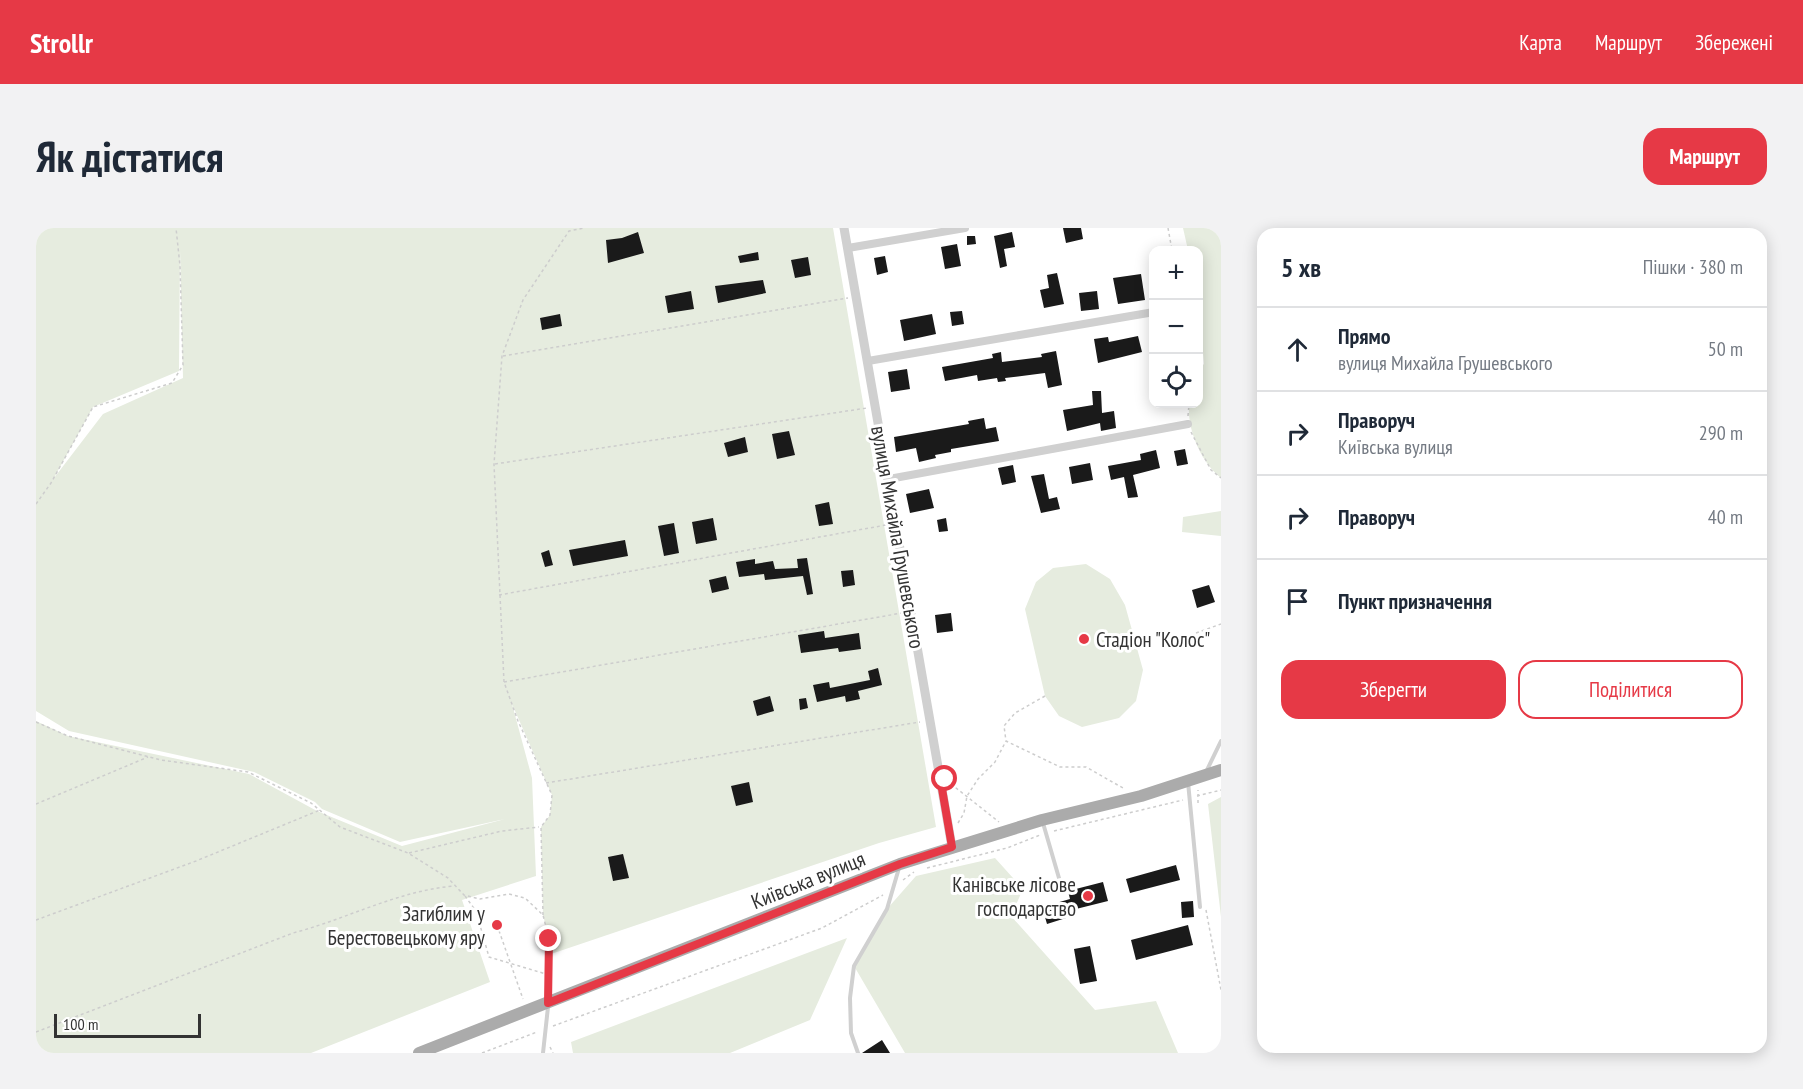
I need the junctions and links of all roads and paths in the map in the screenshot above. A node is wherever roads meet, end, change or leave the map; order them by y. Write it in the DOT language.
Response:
graph roads {
  1 [pos="176,228"];
  2 [pos="584,228"];
  3 [pos="844,228"];
  4 [pos="965,228"];
  5 [pos="1168,228"];
  6 [pos="1171,246"];
  7 [pos="848,248"];
  8 [pos="857,297"];
  9 [pos="1149,313"];
  10 [pos="502,356"];
  11 [pos="868,361"];
  12 [pos="876,406"];
  13 [pos="1189,408"];
  14 [pos="1188,424"];
  15 [pos="494,465"];
  16 [pos="1221,478"];
  17 [pos="889,479"];
  18 [pos="36,504"];
  19 [pos="896,523"];
  20 [pos="499,595"];
  21 [pos="911,612"];
  22 [pos="1221,624"];
  23 [pos="1196,633"];
  24 [pos="504,682"];
  25 [pos="1045,696"];
  26 [pos="930,721"];
  27 [pos="36,722"];
  28 [pos="1005,741"];
  29 [pos="1221,741"];
  30 [pos="149,756"];
  31 [pos="1221,770"];
  32 [pos="1204,776"];
  33 [pos="940,777"];
  34 [pos="1188,781"];
  35 [pos="546,783"];
  36 [pos="1221,790"];
  37 [pos="967,796"];
  38 [pos="1140,796"];
  39 [pos="1189,798"];
  40 [pos="36,804"];
  41 [pos="320,810"];
  42 [pos="1042,820"];
  43 [pos="541,827"];
  44 [pos="1009,831"];
  45 [pos="949,832"];
  46 [pos="1046,833"];
  47 [pos="952,847"];
  48 [pos="408,853"];
  49 [pos="900,864"];
  50 [pos="926,868"];
  51 [pos="915,871"];
  52 [pos="896,885"];
  53 [pos="1061,885"];
  54 [pos="455,886"];
  55 [pos="887,892"];
  56 [pos="464,895"];
  57 [pos="1200,908"];
  58 [pos="543,915"];
  59 [pos="36,920"];
  60 [pos="497,925"];
  61 [pos="510,964"];
  62 [pos="547,975"];
  63 [pos="548,1003"];
  64 [pos="527,1011"];
  65 [pos="548,1028"];
  66 [pos="36,1032"];
  67 [pos="419,1053"];
  68 [pos="482,1053"];
  69 [pos="543,1053"];
  70 [pos="858,1053"];
  1 -- 18 [label="path"];
  2 -- 10 [label="path"];
  3 -- 7 [label="street, вулиця Михайла Грушевського"];
  4 -- 7 [label="street"];
  5 -- 6 [label="path"];
  7 -- 8 [label="street, вулиця Михайла Грушевського"];
  8 -- 10 [label="path"];
  8 -- 11 [label="street, вулиця Михайла Грушевського"];
  9 -- 11 [label="street"];
  10 -- 15 [label="path"];
  11 -- 12 [label="street, вулиця Михайла Грушевського"];
  12 -- 15 [label="path"];
  12 -- 17 [label="street, вулиця Михайла Грушевського"];
  13 -- 14 [label="path"];
  14 -- 16 [label="path"];
  14 -- 17 [label="street"];
  15 -- 20 [label="path"];
  17 -- 19 [label="street, вулиця Михайла Грушевського"];
  19 -- 20 [label="path"];
  19 -- 21 [label="street, вулиця Михайла Грушевського"];
  20 -- 24 [label="path"];
  21 -- 24 [label="path"];
  21 -- 26 [label="street, вулиця Михайла Грушевського"];
  22 -- 23 [label="path"];
  24 -- 35 [label="path"];
  25 -- 28 [label="path"];
  26 -- 33 [label="street, вулиця Михайла Грушевського"];
  26 -- 35 [label="path"];
  27 -- 30 [label="path"];
  28 -- 37 [label="path"];
  28 -- 38 [label="path"];
  29 -- 32 [label="lane"];
  30 -- 40 [label="path"];
  30 -- 41 [label="path"];
  31 -- 32 [label="main road, Київська вулиця"];
  32 -- 34 [label="main road, Київська вулиця"];
  33 -- 37 [label="path"];
  33 -- 45 [label="street, вулиця Михайла Грушевського"];
  34 -- 38 [label="main road, Київська вулиця"];
  34 -- 39 [label="lane"];
  35 -- 43 [label="path"];
  36 -- 39 [label="path"];
  37 -- 44 [label="path"];
  37 -- 45 [label="path"];
  38 -- 42 [label="main road, Київська вулиця"];
  39 -- 46 [label="path"];
  39 -- 57 [label="lane"];
  41 -- 48 [label="path"];
  41 -- 59 [label="path"];
  42 -- 44 [label="main road, Київська вулиця"];
  42 -- 46 [label="lane"];
  43 -- 48 [label="path"];
  43 -- 58 [label="path"];
  44 -- 47 [label="main road, Київська вулиця"];
  45 -- 47 [label="street, вулиця Михайла Грушевського"];
  46 -- 50 [label="path"];
  46 -- 53 [label="lane"];
  47 -- 49 [label="main road, Київська вулиця"];
  48 -- 54 [label="path"];
  49 -- 63 [label="main road, Київська вулиця"];
  49 -- 70 [label="lane"];
  51 -- 52 [label="path"];
  54 -- 56 [label="path"];
  54 -- 66 [label="path"];
  55 -- 65 [label="path"];
  56 -- 58 [label="path"];
  56 -- 61 [label="path"];
  58 -- 62 [label="path"];
  60 -- 61 [label="path"];
  61 -- 62 [label="path"];
  61 -- 64 [label="path"];
  62 -- 63 [label="path"];
  63 -- 64 [label="main road, Київська вулиця"];
  63 -- 65 [label="lane"];
  64 -- 67 [label="main road, Київська вулиця"];
  65 -- 68 [label="path"];
  65 -- 69 [label="lane"];
}
